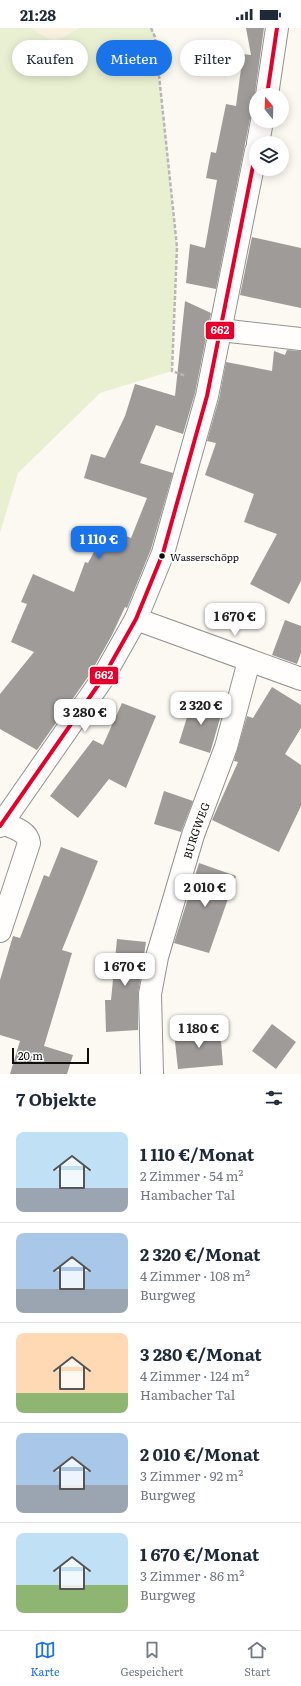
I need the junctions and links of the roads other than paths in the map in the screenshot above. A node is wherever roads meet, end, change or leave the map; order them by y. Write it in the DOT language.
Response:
graph roads {
  1 [pos="276,28"];
  2 [pos="268,88"];
  3 [pos="251,176"];
  4 [pos="220,330"];
  5 [pos="301,339"];
  6 [pos="136,619"];
  7 [pos="249,661"];
  8 [pos="301,680"];
  9 [pos="1,824"];
  10 [pos="0,931"];
  11 [pos="152,1074"];
  1 -- 2 [label="street"];
  3 -- 4 [label="street"];
  4 -- 5 [label="street"];
  4 -- 6 [label="street"];
  6 -- 7 [label="street"];
  6 -- 9 [label="street"];
  7 -- 8 [label="street"];
  7 -- 11 [label="street, BURGWEG"];
  9 -- 10 [label="street"];
}
